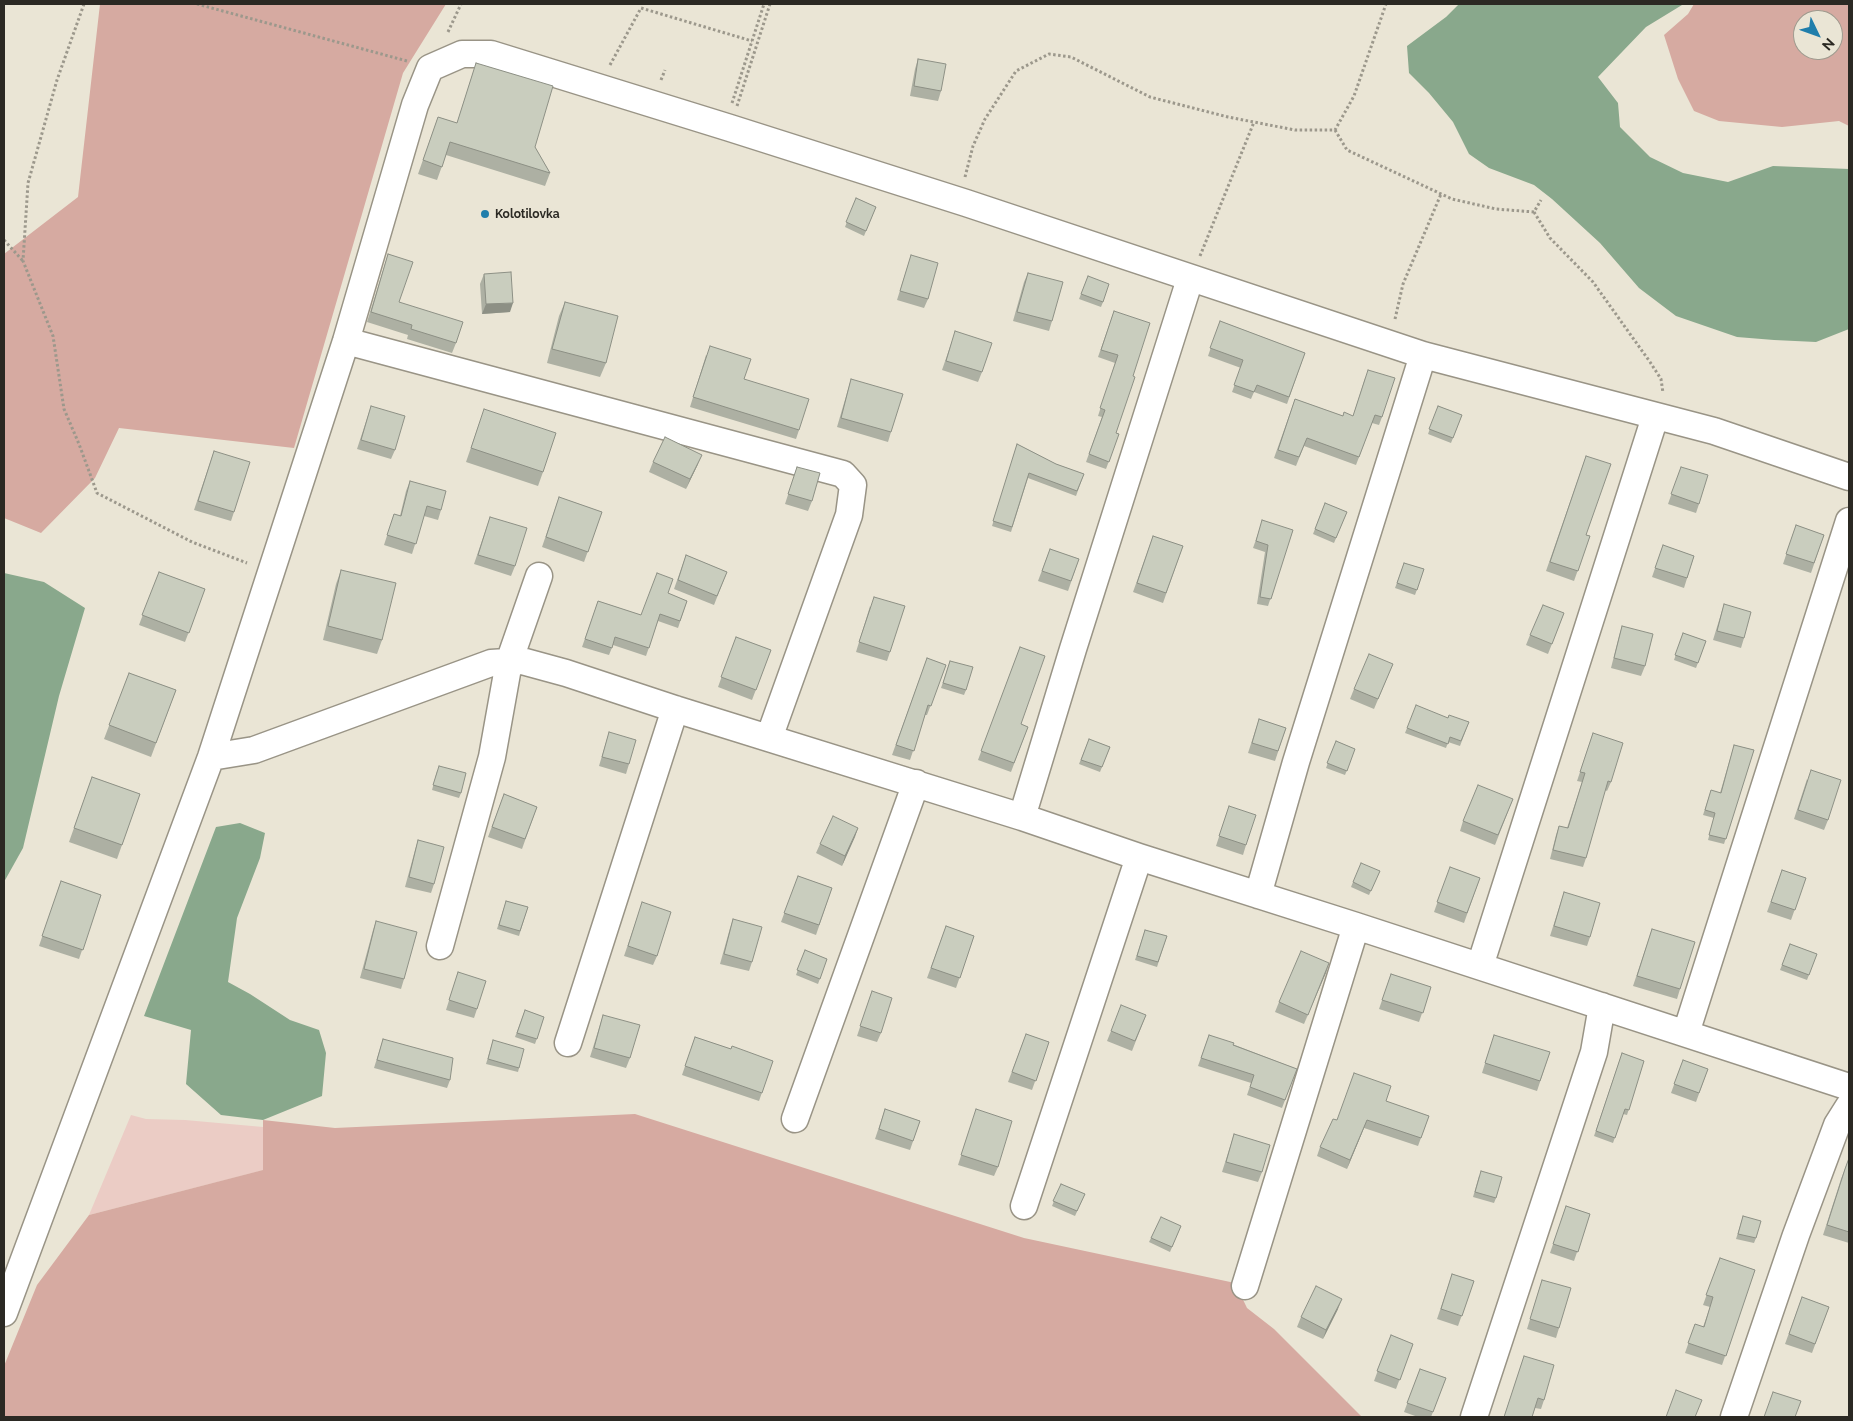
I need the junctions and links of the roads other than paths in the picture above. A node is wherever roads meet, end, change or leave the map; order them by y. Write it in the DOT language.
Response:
graph roads {
  1 [pos="1190,279"];
  2 [pos="346,341"];
  3 [pos="1423,355"];
  4 [pos="1655,417"];
  5 [pos="1849,477"];
  6 [pos="1849,521"];
  7 [pos="539,576"];
  8 [pos="509,662"];
  9 [pos="675,709"];
  10 [pos="769,738"];
  11 [pos="211,757"];
  12 [pos="916,783"];
  13 [pos="1022,817"];
  14 [pos="1139,857"];
  15 [pos="1258,895"];
  16 [pos="1356,926"];
  17 [pos="440,946"];
  18 [pos="1480,966"];
  19 [pos="1602,1006"];
  20 [pos="1686,1033"];
  21 [pos="568,1043"];
  22 [pos="1849,1087"];
  23 [pos="1849,1106"];
  24 [pos="795,1119"];
  25 [pos="1024,1206"];
  26 [pos="13,1258"];
  27 [pos="1245,1286"];
  28 [pos="4,1313"];
  29 [pos="1474,1417"];
  30 [pos="1734,1417"];
  1 -- 2 [label="street"];
  1 -- 3 [label="street"];
  1 -- 13 [label="street"];
  2 -- 10 [label="street"];
  2 -- 11 [label="street"];
  3 -- 4 [label="street"];
  3 -- 15 [label="street"];
  4 -- 5 [label="street"];
  4 -- 18 [label="street"];
  6 -- 20 [label="street"];
  7 -- 8 [label="street"];
  8 -- 9 [label="street"];
  8 -- 11 [label="street"];
  8 -- 17 [label="street"];
  9 -- 10 [label="street"];
  9 -- 21 [label="street"];
  10 -- 12 [label="street"];
  11 -- 26 [label="street"];
  12 -- 13 [label="street"];
  12 -- 24 [label="street"];
  13 -- 14 [label="street"];
  14 -- 15 [label="street"];
  14 -- 25 [label="street"];
  15 -- 16 [label="street"];
  16 -- 18 [label="street"];
  16 -- 27 [label="street"];
  18 -- 19 [label="street"];
  19 -- 20 [label="street"];
  19 -- 29 [label="street"];
  20 -- 22 [label="street"];
  23 -- 30 [label="street"];
  26 -- 28 [label="street"];
}
